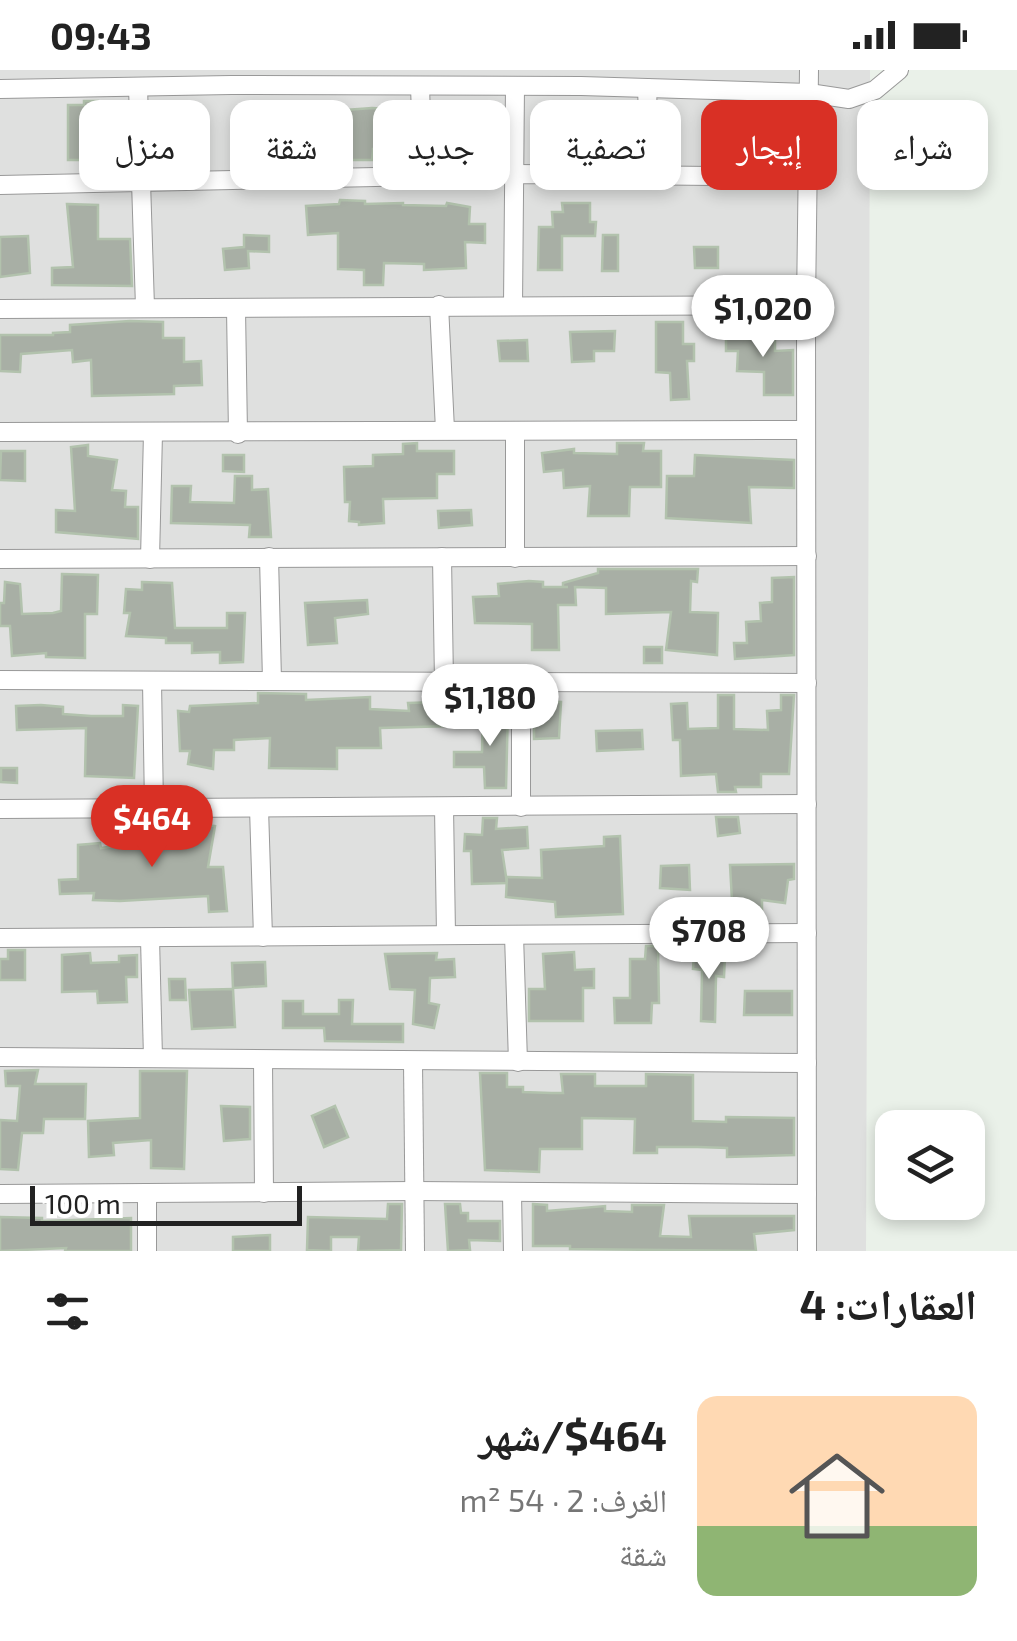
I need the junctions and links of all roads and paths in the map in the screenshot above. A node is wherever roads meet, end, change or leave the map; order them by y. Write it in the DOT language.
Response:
graph roads {
  1 [pos="809,70"];
  2 [pos="899,70"];
  3 [pos="230,78"];
  4 [pos="582,78"];
  5 [pos="420,86"];
  6 [pos="515,86"];
  7 [pos="138,87"];
  8 [pos="647,88"];
  9 [pos="0,89"];
  10 [pos="809,93"];
  11 [pos="139,100"];
  12 [pos="420,100"];
  13 [pos="647,100"];
  14 [pos="809,100"];
  15 [pos="510,174"];
  16 [pos="516,174"];
  17 [pos="530,174"];
  18 [pos="373,178"];
  19 [pos="210,181"];
  20 [pos="79,183"];
  21 [pos="0,185"];
  22 [pos="143,190"];
  23 [pos="810,190"];
  24 [pos="806,304"];
  25 [pos="439,305"];
  26 [pos="512,306"];
  27 [pos="144,307"];
  28 [pos="0,309"];
  29 [pos="236,309"];
  30 [pos="445,430"];
  31 [pos="806,430"];
  32 [pos="0,432"];
  33 [pos="515,432"];
  34 [pos="153,433"];
  35 [pos="238,434"];
  36 [pos="806,556"];
  37 [pos="270,557"];
  38 [pos="442,557"];
  39 [pos="516,558"];
  40 [pos="0,559"];
  41 [pos="150,559"];
  42 [pos="0,680"];
  43 [pos="152,681"];
  44 [pos="272,681"];
  45 [pos="444,682"];
  46 [pos="807,682"];
  47 [pos="521,683"];
  48 [pos="807,804"];
  49 [pos="444,807"];
  50 [pos="521,807"];
  51 [pos="154,808"];
  52 [pos="260,808"];
  53 [pos="0,809"];
  54 [pos="807,933"];
  55 [pos="446,936"];
  56 [pos="514,936"];
  57 [pos="262,937"];
  58 [pos="0,938"];
  59 [pos="150,938"];
  60 [pos="0,1057"];
  61 [pos="153,1058"];
  62 [pos="263,1060"];
  63 [pos="413,1062"];
  64 [pos="518,1062"];
  65 [pos="807,1062"];
  66 [pos="414,1191"];
  67 [pos="264,1193"];
  68 [pos="0,1194"];
  69 [pos="146,1194"];
  70 [pos="512,1194"];
  71 [pos="807,1194"];
  72 [pos="147,1251"];
  73 [pos="415,1251"];
  74 [pos="512,1251"];
  75 [pos="807,1251"];
  1 -- 10 [label="street"];
  2 -- 10 [label="street"];
  3 -- 5 [label="street"];
  3 -- 7 [label="street"];
  4 -- 6 [label="street"];
  4 -- 8 [label="street"];
  5 -- 6 [label="street"];
  5 -- 12 [label="street"];
  6 -- 16 [label="street"];
  7 -- 9 [label="street"];
  7 -- 11 [label="street"];
  8 -- 10 [label="street"];
  8 -- 13 [label="street"];
  10 -- 14 [label="street"];
  15 -- 16 [label="street"];
  16 -- 17 [label="street"];
  16 -- 26 [label="street"];
  18 -- 19 [label="street"];
  20 -- 21 [label="street"];
  22 -- 27 [label="street"];
  23 -- 24 [label="street"];
  24 -- 26 [label="street"];
  24 -- 31 [label="street"];
  25 -- 26 [label="street"];
  25 -- 29 [label="street"];
  25 -- 30 [label="street"];
  27 -- 28 [label="street"];
  27 -- 29 [label="street"];
  29 -- 35 [label="street"];
  30 -- 33 [label="street"];
  30 -- 35 [label="street"];
  31 -- 33 [label="street"];
  31 -- 36 [label="street"];
  32 -- 34 [label="street"];
  33 -- 39 [label="street"];
  34 -- 35 [label="street"];
  34 -- 41 [label="street"];
  36 -- 39 [label="street"];
  36 -- 46 [label="street"];
  37 -- 38 [label="street"];
  37 -- 41 [label="street"];
  37 -- 44 [label="street"];
  38 -- 39 [label="street"];
  38 -- 45 [label="street"];
  40 -- 41 [label="street"];
  42 -- 43 [label="street"];
  43 -- 44 [label="street"];
  43 -- 51 [label="street"];
  44 -- 45 [label="street"];
  45 -- 47 [label="street"];
  46 -- 47 [label="street"];
  46 -- 48 [label="street"];
  47 -- 50 [label="street"];
  48 -- 50 [label="street"];
  48 -- 54 [label="street"];
  49 -- 50 [label="street"];
  49 -- 52 [label="street"];
  49 -- 55 [label="street"];
  51 -- 52 [label="street"];
  51 -- 53 [label="street"];
  52 -- 57 [label="street"];
  54 -- 56 [label="street"];
  54 -- 65 [label="street"];
  55 -- 56 [label="street"];
  55 -- 57 [label="street"];
  56 -- 64 [label="street"];
  57 -- 59 [label="street"];
  58 -- 59 [label="street"];
  59 -- 61 [label="street"];
  60 -- 61 [label="street"];
  61 -- 62 [label="street"];
  62 -- 63 [label="street"];
  62 -- 67 [label="street"];
  63 -- 64 [label="street"];
  63 -- 66 [label="street"];
  64 -- 65 [label="street"];
  65 -- 71 [label="street"];
  66 -- 67 [label="street"];
  66 -- 70 [label="street"];
  66 -- 73 [label="street"];
  67 -- 69 [label="street"];
  68 -- 69 [label="street"];
  69 -- 72 [label="street"];
  70 -- 71 [label="street"];
  70 -- 74 [label="street"];
  71 -- 75 [label="street"];
}
